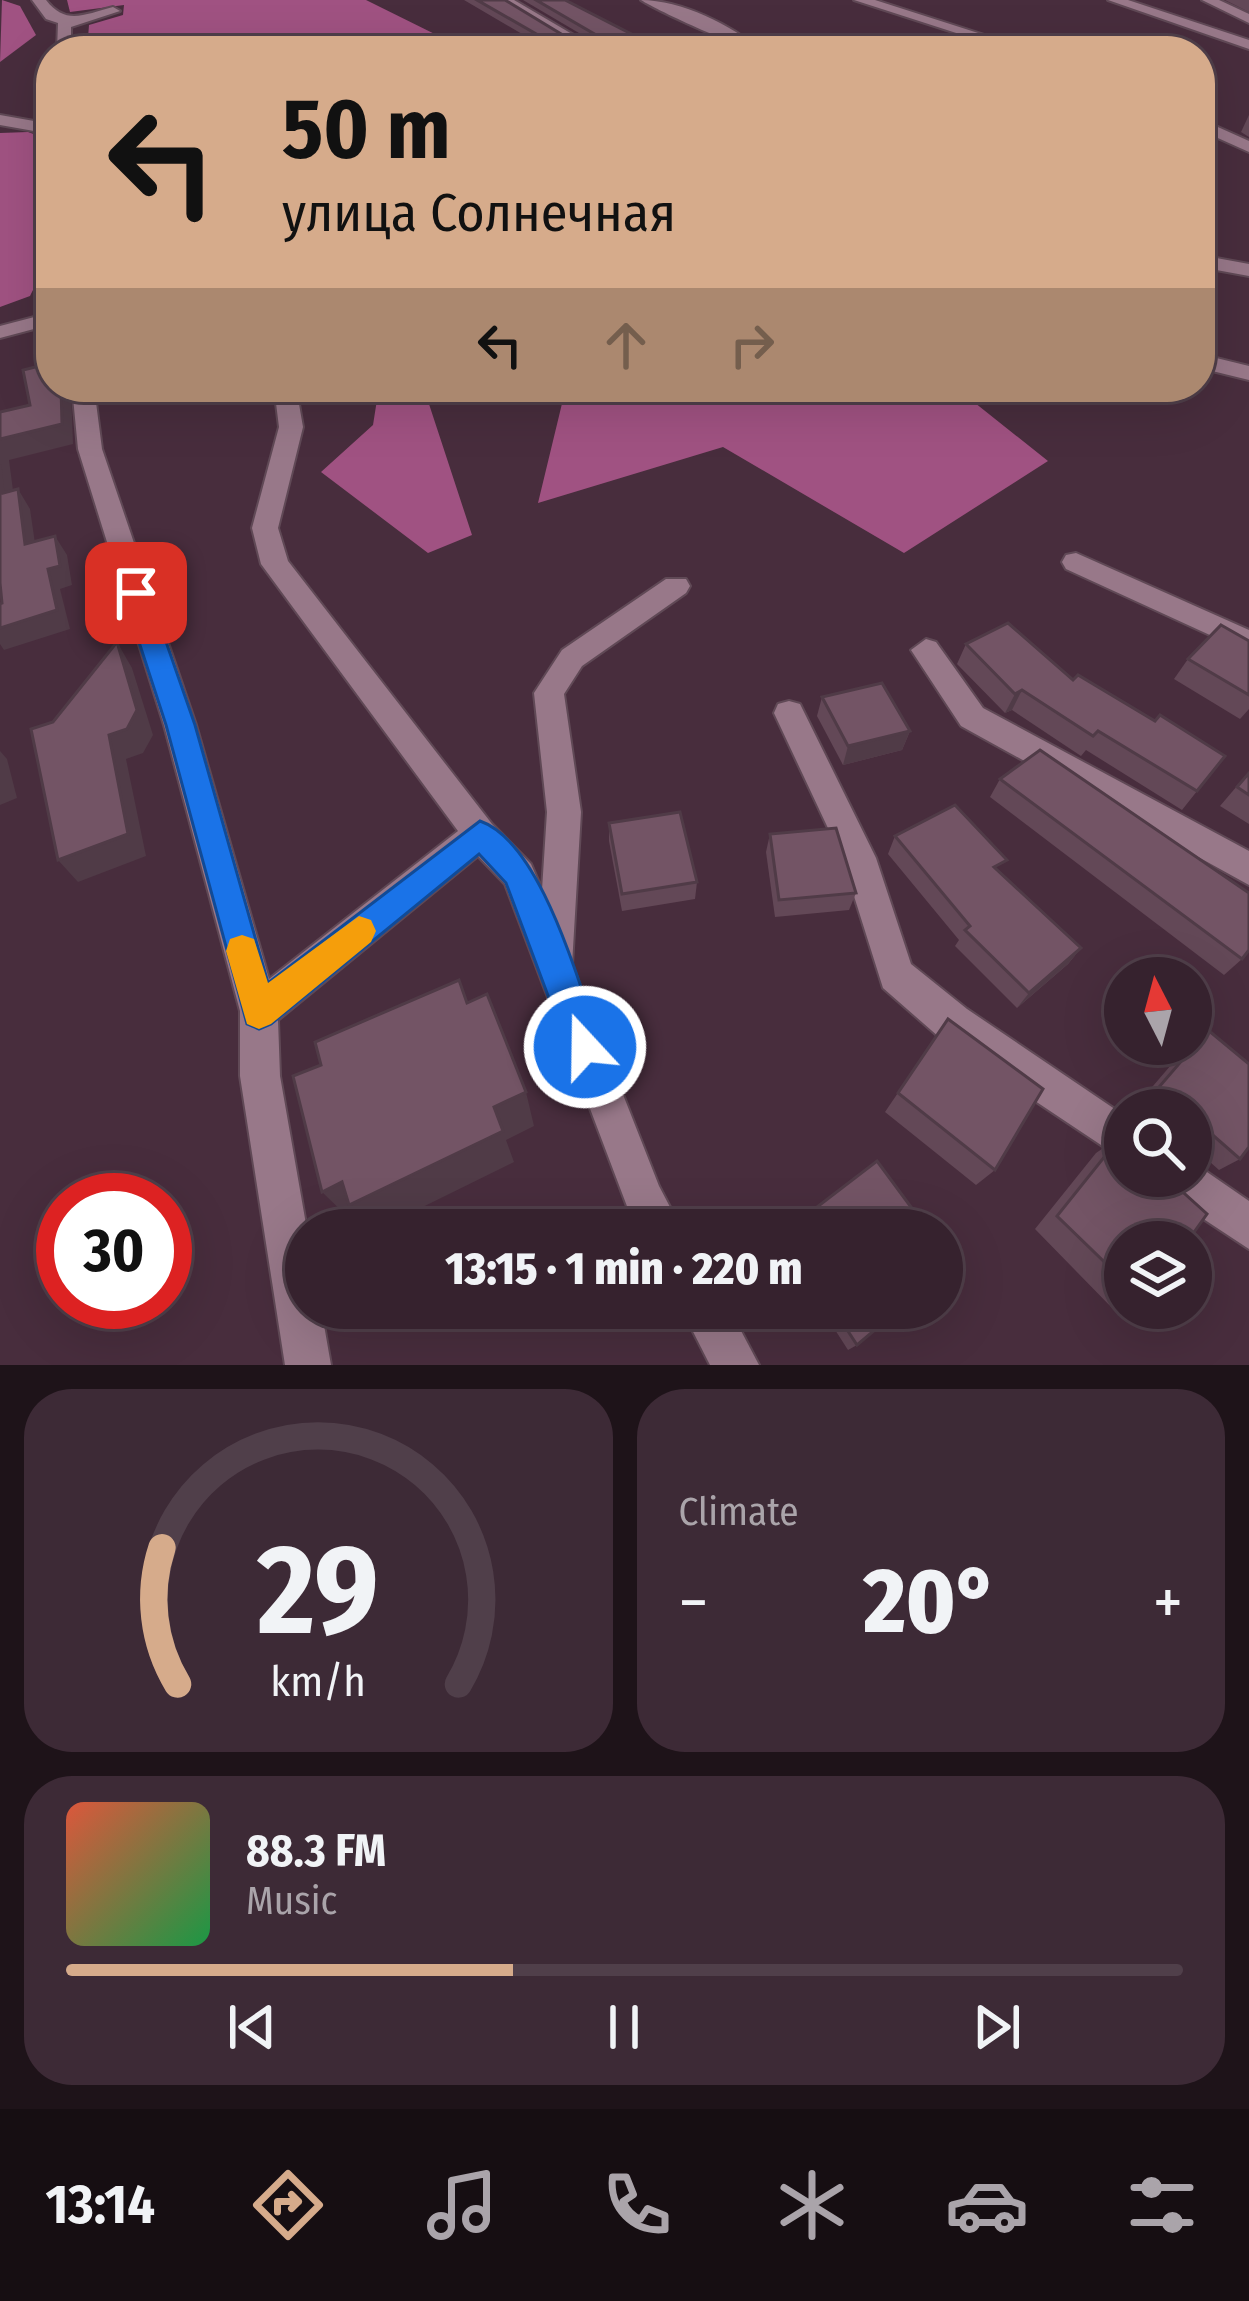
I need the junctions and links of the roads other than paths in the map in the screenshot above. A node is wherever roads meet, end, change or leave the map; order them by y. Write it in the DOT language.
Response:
graph roads {
  1 [pos="39,0"];
  2 [pos="505,0"];
  3 [pos="648,0"];
  4 [pos="861,0"];
  5 [pos="1115,0"];
  6 [pos="1209,0"];
  7 [pos="112,11"];
  8 [pos="1249,19"];
  9 [pos="68,22"];
  10 [pos="66,36"];
  11 [pos="568,36"];
  12 [pos="734,36"];
  13 [pos="979,36"];
  14 [pos="1249,45"];
  15 [pos="0,124"];
  16 [pos="36,126"];
  17 [pos="1215,131"];
  18 [pos="1249,147"];
  19 [pos="1215,264"];
  20 [pos="1249,270"];
  21 [pos="36,314"];
  22 [pos="0,316"];
  23 [pos="36,318"];
  24 [pos="0,332"];
  25 [pos="1215,365"];
  26 [pos="1249,373"];
  27 [pos="85,402"];
  28 [pos="287,402"];
  29 [pos="1076,562"];
  30 [pos="676,586"];
  31 [pos="1249,642"];
  32 [pos="926,650"];
  33 [pos="789,713"];
  34 [pos="480,834"];
  35 [pos="1249,869"];
  36 [pos="556,971"];
  37 [pos="259,1012"];
  38 [pos="1104,1126"];
  39 [pos="1206,1197"];
  40 [pos="649,1209"];
  41 [pos="1249,1227"];
  42 [pos="716,1329"];
  43 [pos="308,1365"];
  44 [pos="736,1365"];
  1 -- 9 [label="street"];
  2 -- 11 [label="street"];
  3 -- 12 [label="street"];
  4 -- 13 [label="street"];
  5 -- 14 [label="street"];
  6 -- 8 [label="street"];
  7 -- 9 [label="street"];
  9 -- 10 [label="street"];
  15 -- 16 [label="street"];
  17 -- 18 [label="street"];
  19 -- 20 [label="street"];
  21 -- 22 [label="street"];
  23 -- 24 [label="street"];
  25 -- 26 [label="street"];
  27 -- 37 [label="street"];
  28 -- 34 [label="street"];
  29 -- 31 [label="street"];
  30 -- 36 [label="street"];
  32 -- 35 [label="street"];
  33 -- 38 [label="street"];
  34 -- 36 [label="street"];
  34 -- 37 [label="street"];
  36 -- 40 [label="street"];
  37 -- 43 [label="street"];
  39 -- 41 [label="street"];
  42 -- 44 [label="street"];
}
